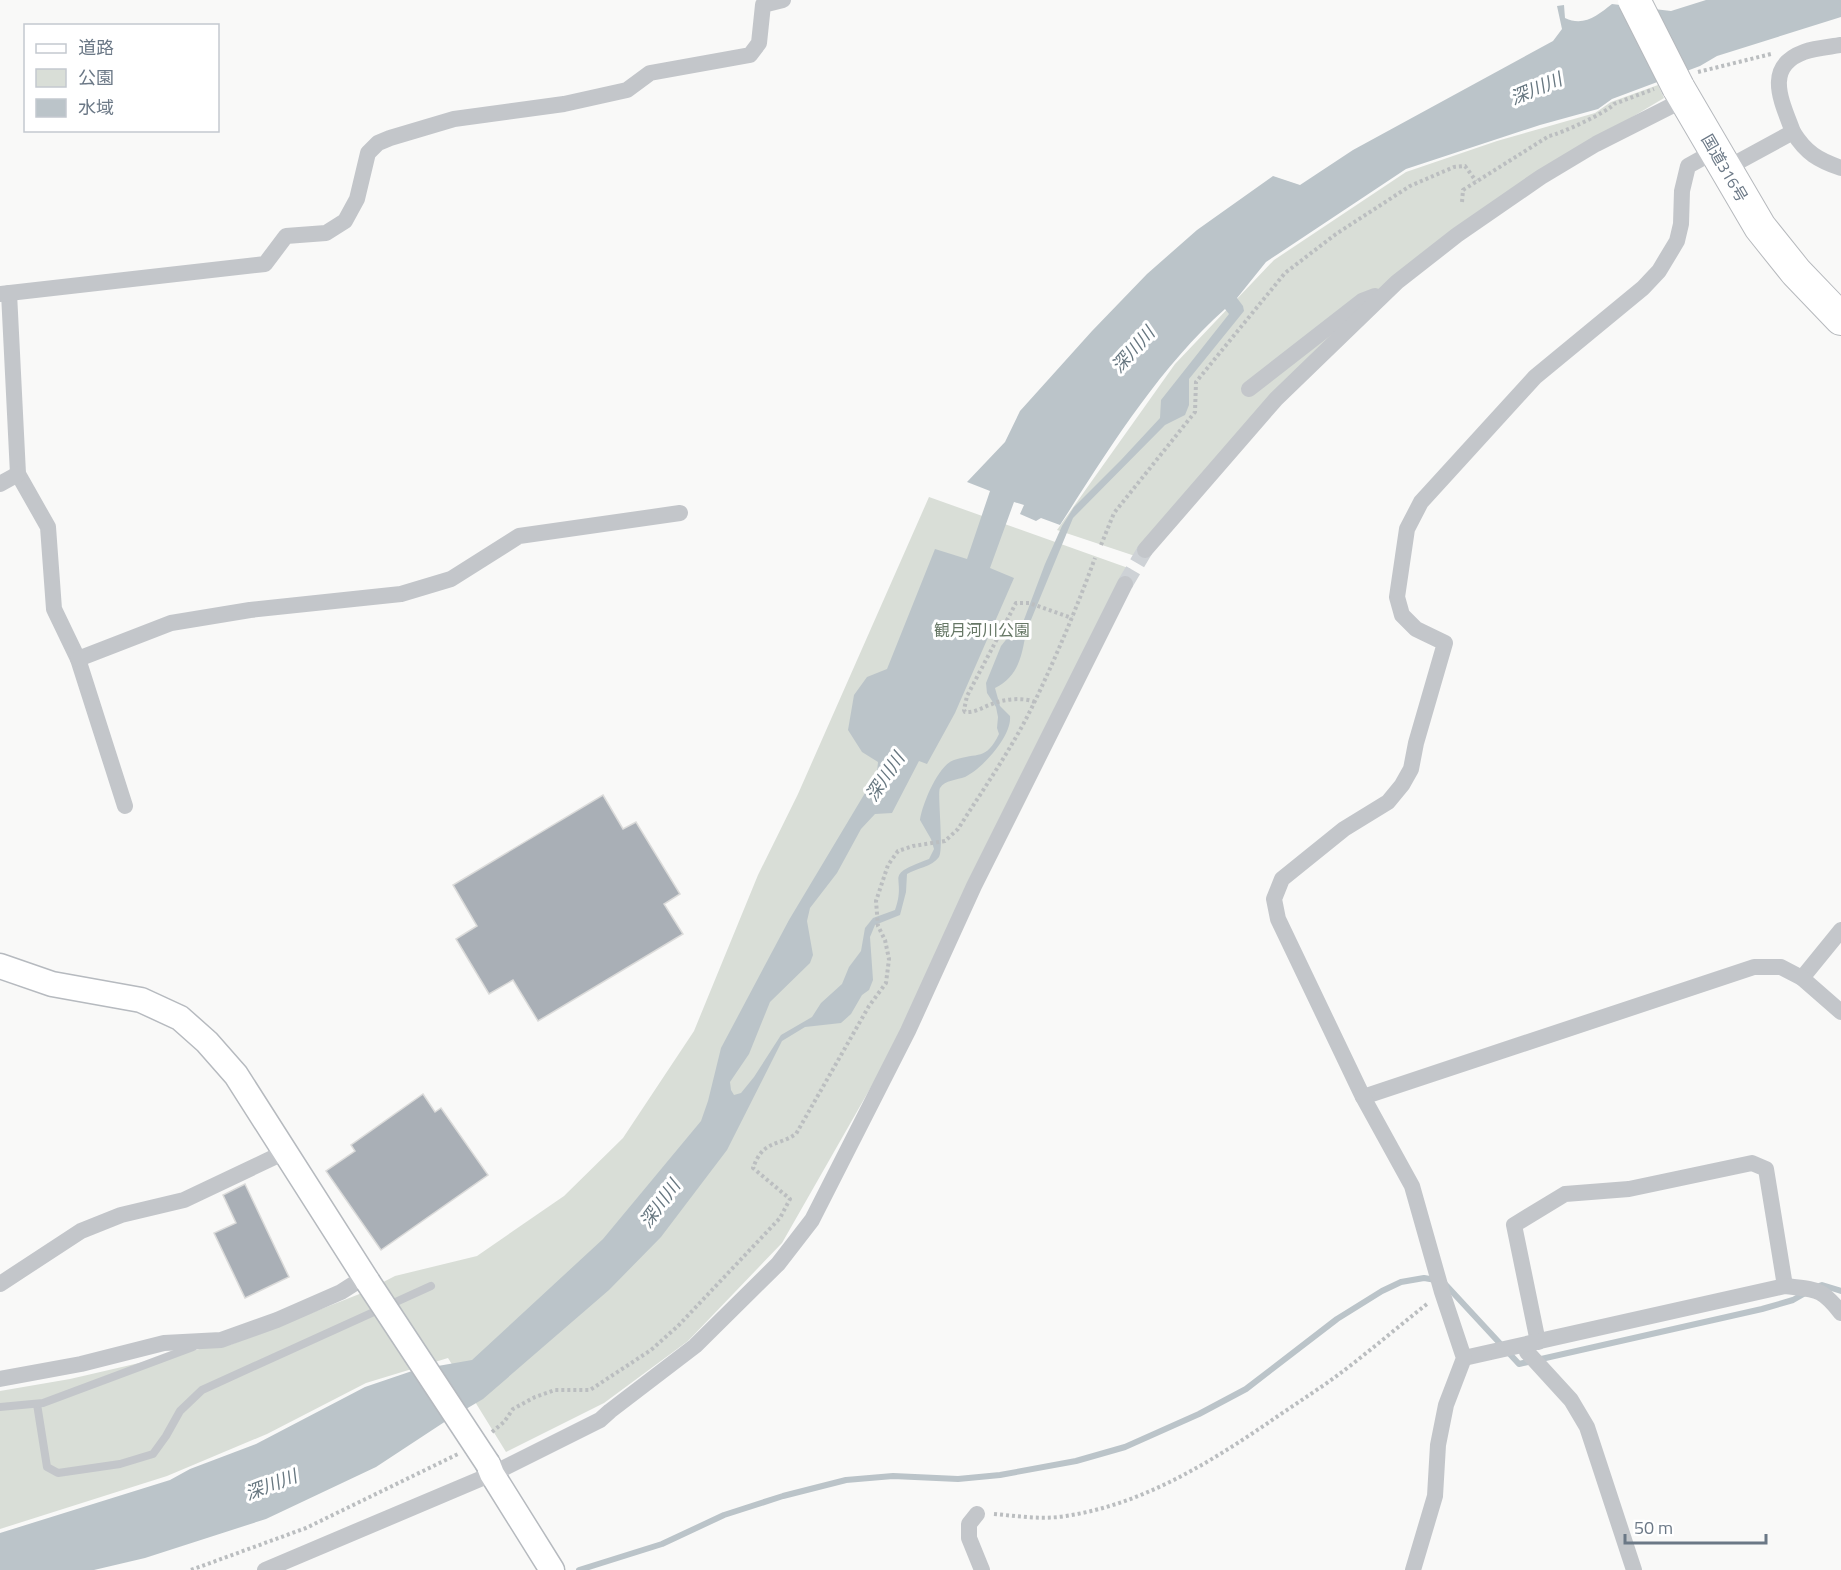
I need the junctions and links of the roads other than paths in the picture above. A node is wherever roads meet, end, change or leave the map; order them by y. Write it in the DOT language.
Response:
graph roads {
  1 [pos="783,0"];
  2 [pos="1634,0"];
  3 [pos="1841,45"];
  4 [pos="1678,87"];
  5 [pos="1793,132"];
  6 [pos="1720,160"];
  7 [pos="1841,168"];
  8 [pos="4,294"];
  9 [pos="1382,297"];
  10 [pos="1841,319"];
  11 [pos="1249,389"];
  12 [pos="18,474"];
  13 [pos="0,484"];
  14 [pos="680,513"];
  15 [pos="1146,550"];
  16 [pos="1125,584"];
  17 [pos="78,659"];
  18 [pos="125,806"];
  19 [pos="1841,930"];
  20 [pos="0,966"];
  21 [pos="1802,978"];
  22 [pos="1841,1012"];
  23 [pos="1363,1097"];
  24 [pos="285,1152"];
  25 [pos="367,1279"];
  26 [pos="0,1284"];
  27 [pos="431,1286"];
  28 [pos="1785,1286"];
  29 [pos="1841,1313"];
  30 [pos="212,1341"];
  31 [pos="1533,1343"];
  32 [pos="1464,1358"];
  33 [pos="0,1379"];
  34 [pos="37,1404"];
  35 [pos="0,1407"];
  36 [pos="490,1469"];
  37 [pos="977,1514"];
  38 [pos="265,1570"];
  39 [pos="552,1570"];
  40 [pos="982,1570"];
  41 [pos="1413,1570"];
  42 [pos="1634,1570"];
  1 -- 8 [label="street"];
  2 -- 4 [label="highway, 国道316号, bridge"];
  3 -- 5 [label="street"];
  4 -- 6 [label="highway, 国道316号"];
  4 -- 9 [label="street"];
  5 -- 6 [label="street"];
  5 -- 7 [label="street"];
  6 -- 10 [label="highway, 国道316号"];
  6 -- 23 [label="street"];
  8 -- 12 [label="street"];
  9 -- 11 [label="street"];
  9 -- 15 [label="street"];
  12 -- 13 [label="street"];
  12 -- 17 [label="street"];
  14 -- 17 [label="street"];
  16 -- 36 [label="street"];
  17 -- 18 [label="street"];
  19 -- 21 [label="street"];
  20 -- 24 [label="street"];
  21 -- 22 [label="street"];
  21 -- 23 [label="street"];
  23 -- 32 [label="street"];
  24 -- 25 [label="street"];
  24 -- 26 [label="street"];
  25 -- 30 [label="street"];
  25 -- 36 [label="street, bridge"];
  27 -- 34 [label="lane"];
  28 -- 29 [label="street"];
  28 -- 31 [label="street"];
  28 -- 31 [label="street"];
  30 -- 33 [label="street"];
  30 -- 34 [label="lane"];
  31 -- 32 [label="street"];
  31 -- 42 [label="street"];
  32 -- 41 [label="street"];
  34 -- 35 [label="lane"];
  36 -- 38 [label="street"];
  36 -- 39 [label="street"];
  37 -- 40 [label="street"];
}
